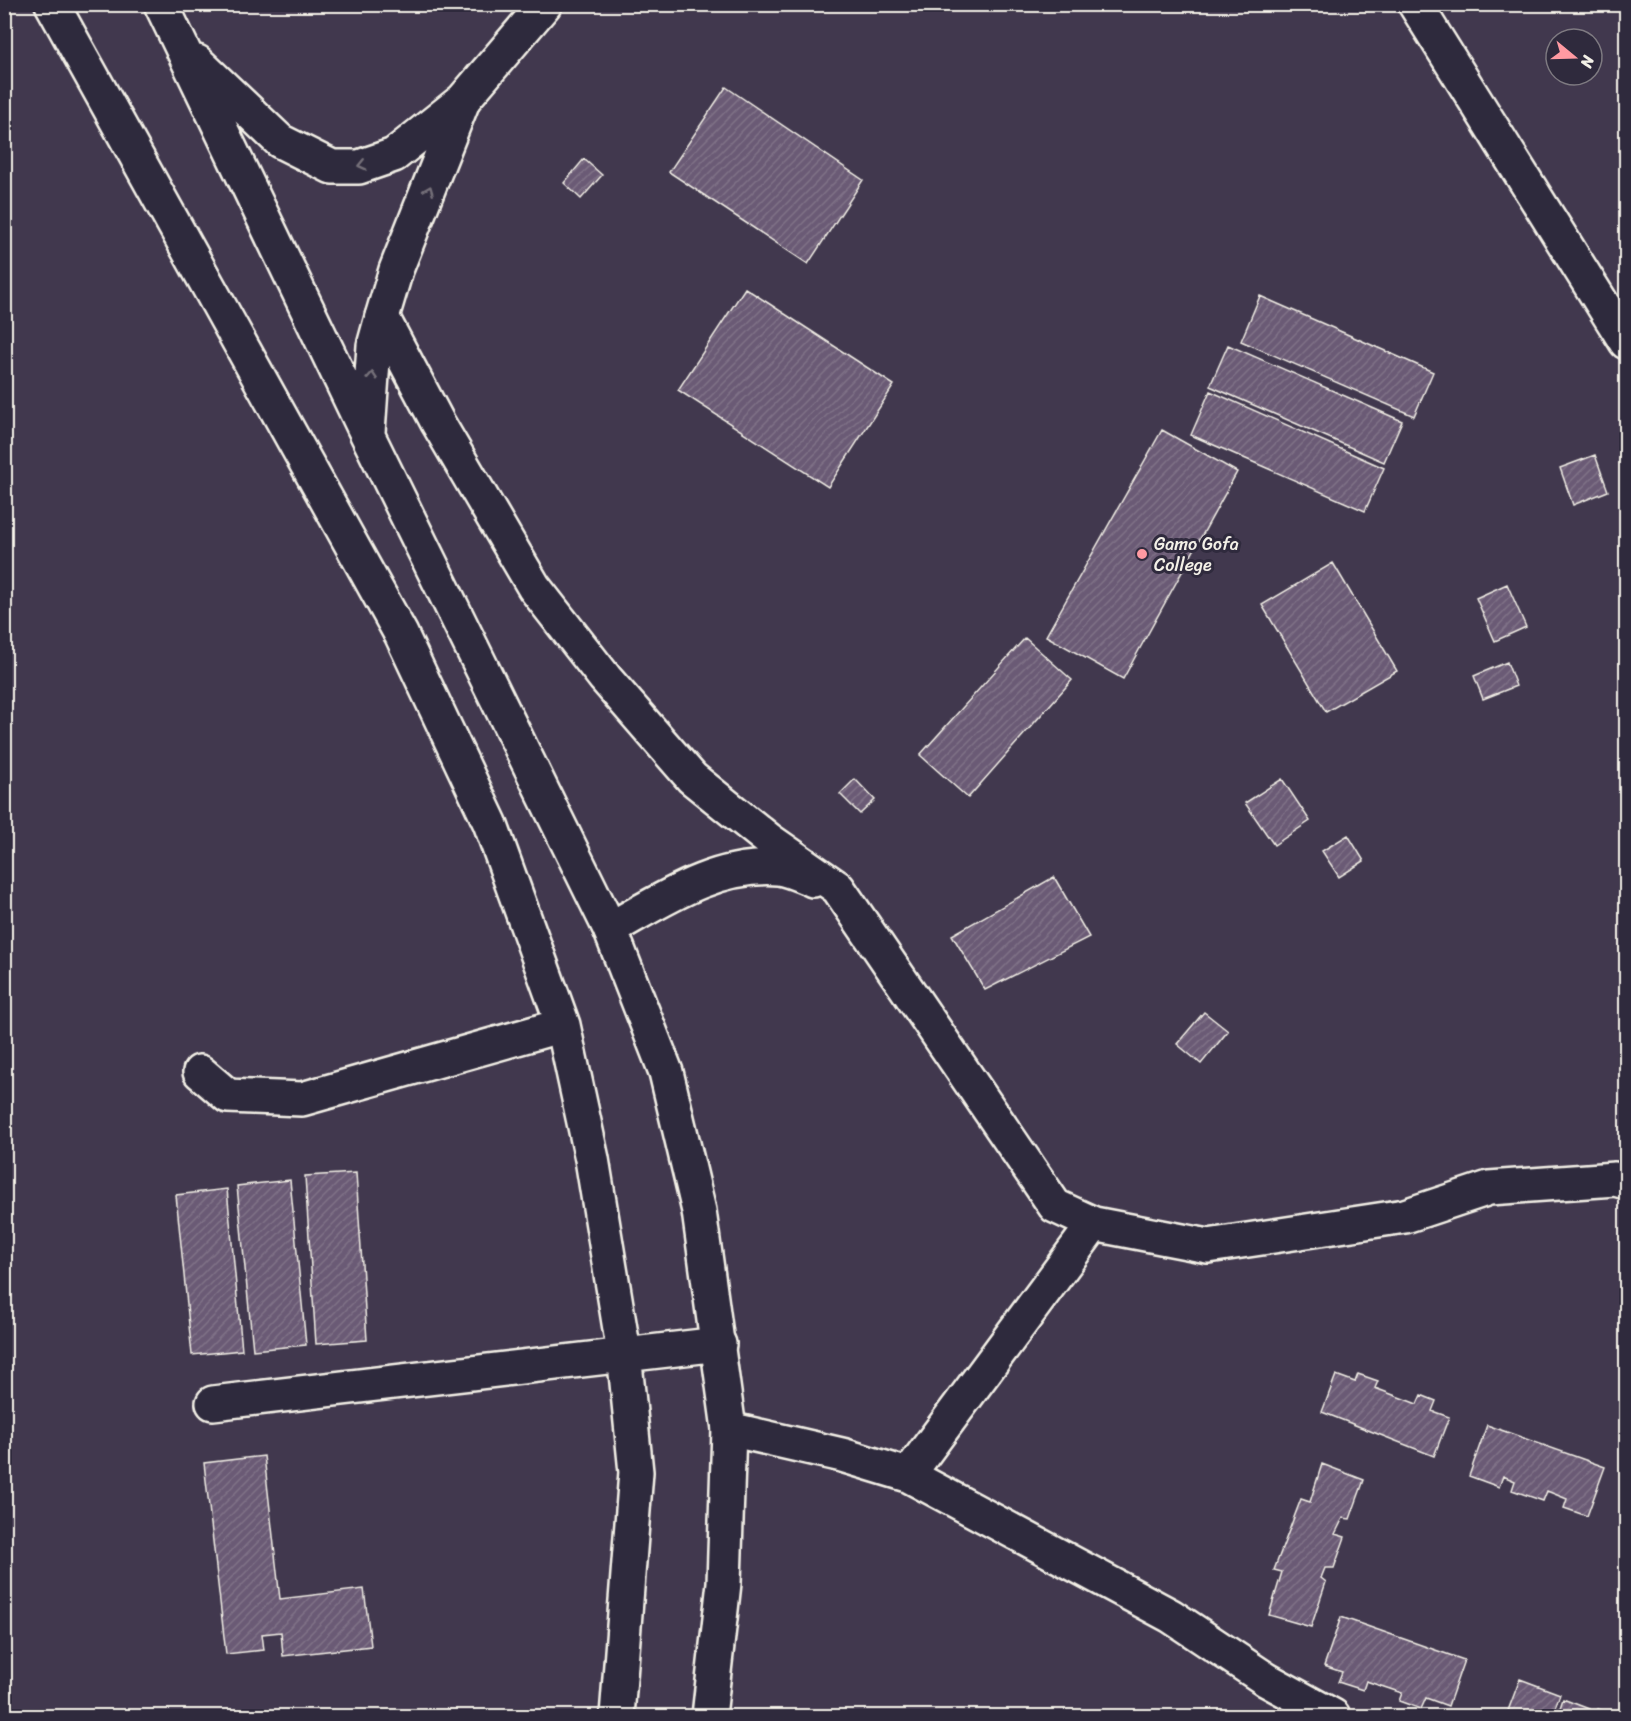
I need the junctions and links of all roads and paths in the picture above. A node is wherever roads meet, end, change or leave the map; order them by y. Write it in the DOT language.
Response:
graph roads {
  1 [pos="52,4"];
  2 [pos="161,4"];
  3 [pos="545,4"];
  4 [pos="1415,4"];
  5 [pos="182,48"];
  6 [pos="463,100"];
  7 [pos="382,317"];
  8 [pos="1626,342"];
  9 [pos="368,434"];
  10 [pos="838,888"];
  11 [pos="610,929"];
  12 [pos="563,1024"];
  13 [pos="200,1072"];
  14 [pos="1626,1182"];
  15 [pos="1094,1224"];
  16 [pos="719,1344"];
  17 [pos="624,1353"];
  18 [pos="213,1403"];
  19 [pos="729,1429"];
  20 [pos="908,1475"];
  21 [pos="616,1716"];
  22 [pos="709,1716"];
  23 [pos="1332,1716"];
  1 -- 12 [label="street"];
  2 -- 5 [label="street"];
  3 -- 6 [label="street"];
  4 -- 8 [label="street"];
  6 -- 5 [label="street, one-way"];
  5 -- 9 [label="street"];
  7 -- 6 [label="street, one-way"];
  9 -- 7 [label="street, one-way"];
  7 -- 10 [label="street"];
  9 -- 11 [label="street"];
  10 -- 11 [label="street"];
  10 -- 15 [label="street"];
  11 -- 16 [label="street"];
  12 -- 13 [label="street"];
  12 -- 17 [label="street"];
  14 -- 15 [label="street"];
  15 -- 20 [label="street"];
  16 -- 17 [label="street"];
  16 -- 19 [label="street"];
  17 -- 18 [label="street"];
  17 -- 21 [label="street"];
  19 -- 20 [label="street"];
  19 -- 22 [label="street"];
  20 -- 23 [label="street"];
}
